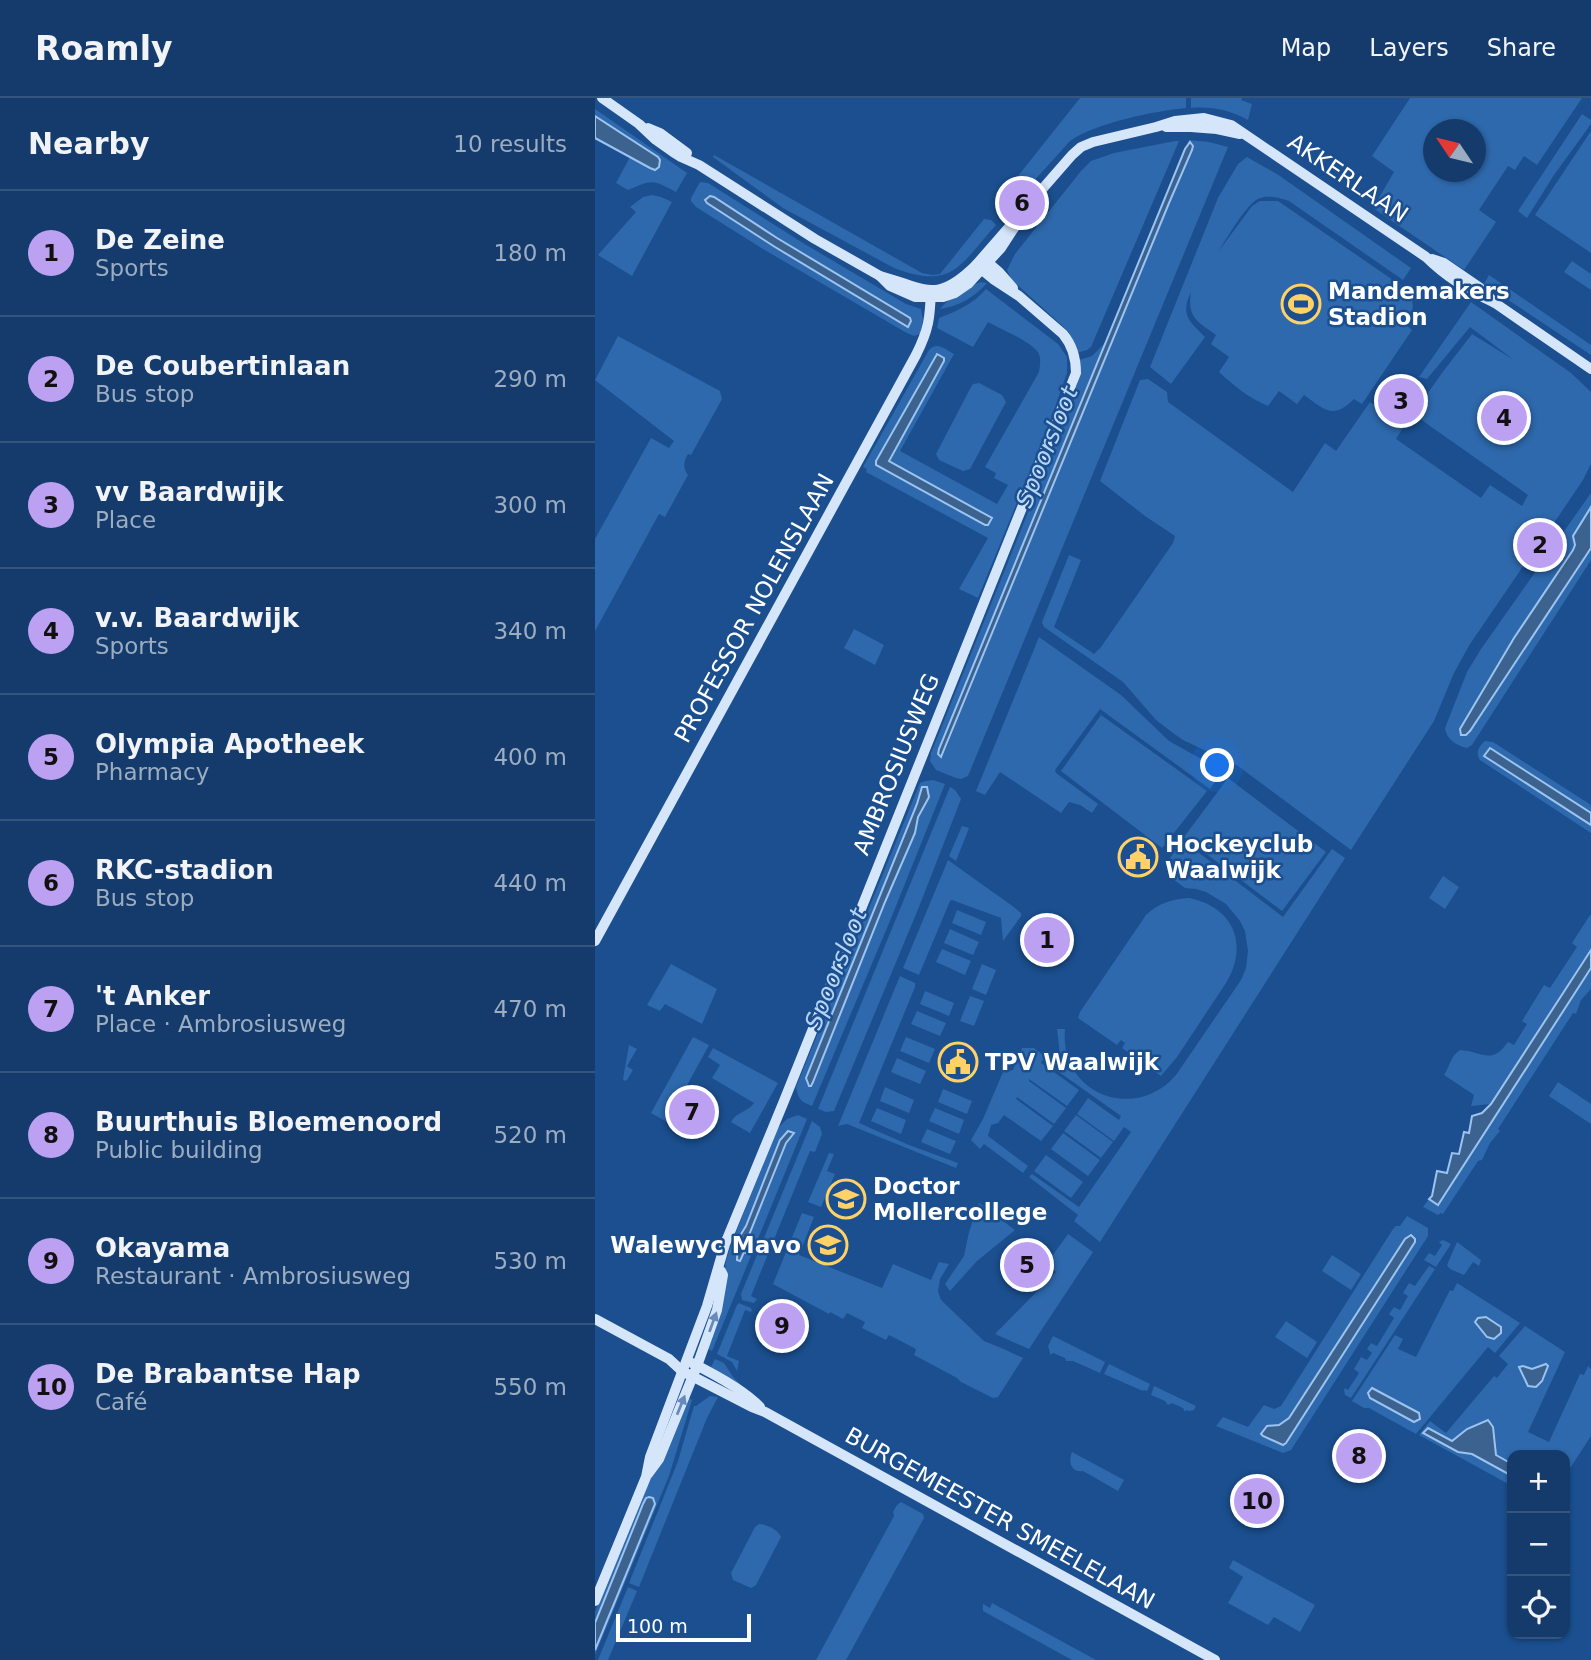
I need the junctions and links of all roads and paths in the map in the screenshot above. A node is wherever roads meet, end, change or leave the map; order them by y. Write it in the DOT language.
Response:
graph roads {
  1 [pos="602,98"];
  2 [pos="982,264"];
  3 [pos="931,294"];
  4 [pos="1591,369"];
  5 [pos="595,940"];
  6 [pos="719,1265"];
  7 [pos="595,1319"];
  8 [pos="684,1366"];
  9 [pos="695,1371"];
  10 [pos="646,1477"];
  11 [pos="595,1601"];
  12 [pos="1215,1660"];
  1 -- 3 [label="street"];
  2 -- 3 [label="street"];
  2 -- 4 [label="street, AKKERLAAN"];
  2 -- 6 [label="street, AMBROSIUSWEG"];
  3 -- 5 [label="street, PROFESSOR NOLENSLAAN"];
  6 -- 8 [label="street, AMBROSIUSWEG"];
  9 -- 6 [label="street, AMBROSIUSWEG, one-way"];
  7 -- 8 [label="street, BURGEMEESTER SMEELELAAN"];
  8 -- 9 [label="street, BURGEMEESTER SMEELELAAN"];
  8 -- 10 [label="street, AMBROSIUSWEG"];
  10 -- 9 [label="street, AMBROSIUSWEG, one-way"];
  9 -- 12 [label="street, BURGEMEESTER SMEELELAAN"];
  10 -- 11 [label="street"];
}
